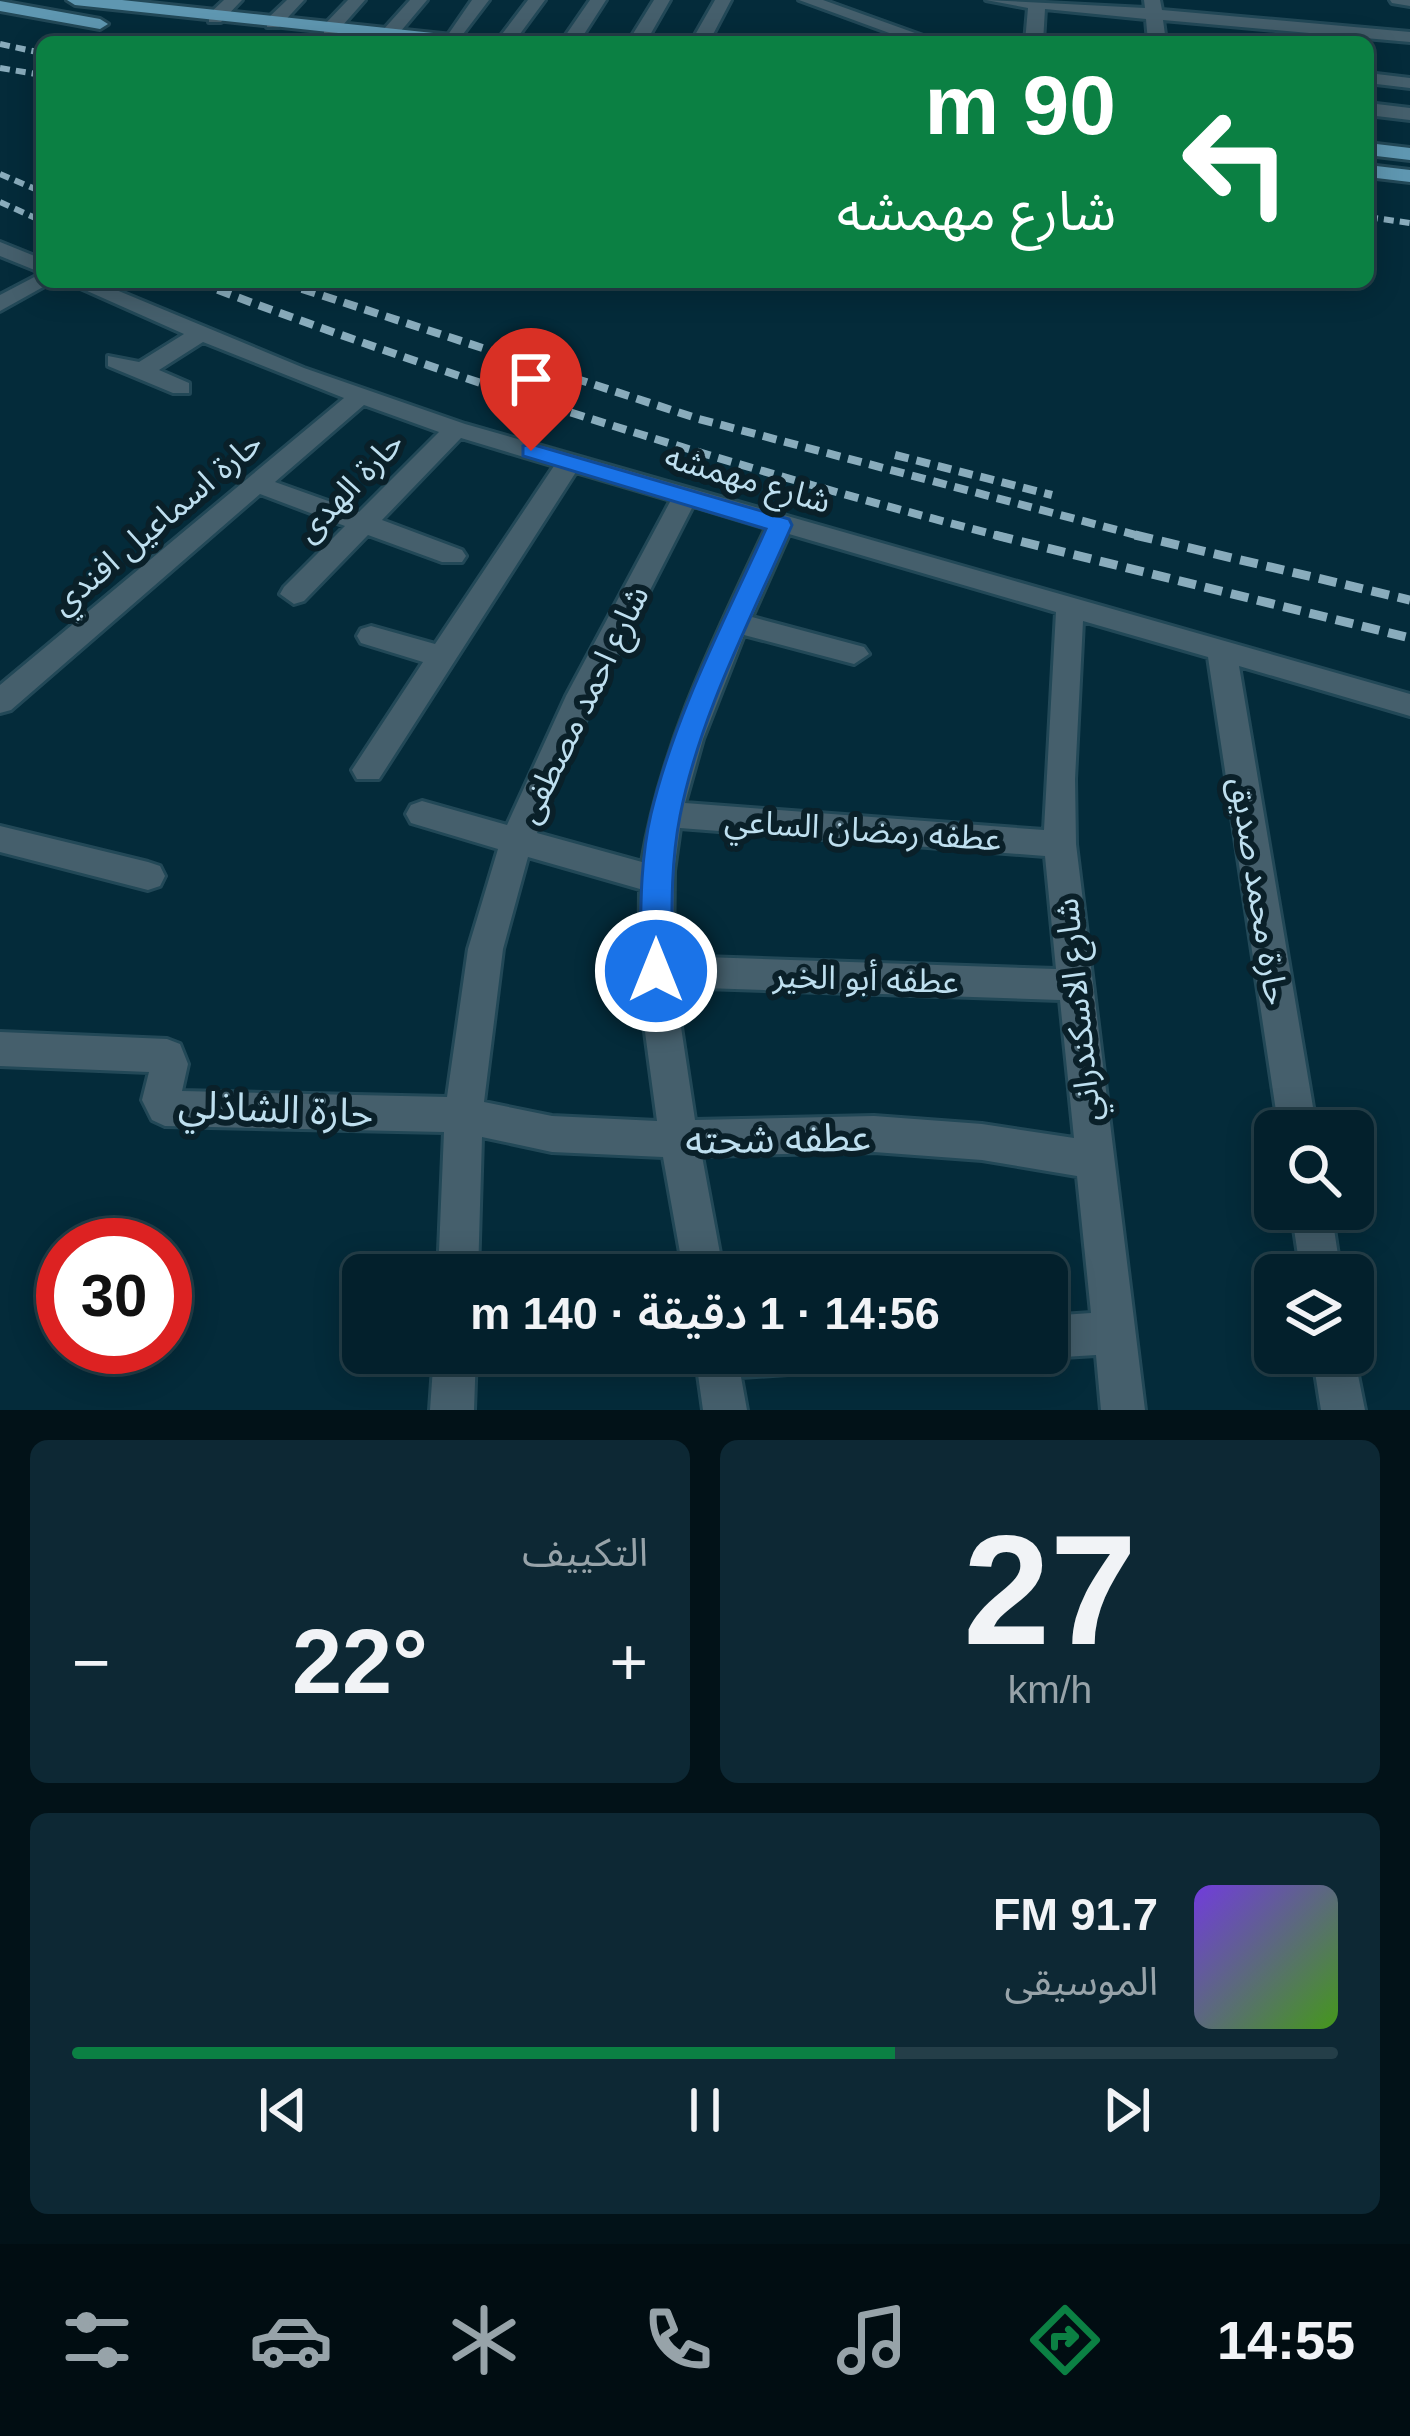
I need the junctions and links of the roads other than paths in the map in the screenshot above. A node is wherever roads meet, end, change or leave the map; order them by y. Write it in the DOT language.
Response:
graph roads {
  1 [pos="75,0"];
  2 [pos="235,0"];
  3 [pos="296,0"];
  4 [pos="357,0"];
  5 [pos="418,0"];
  6 [pos="481,0"];
  7 [pos="537,0"];
  8 [pos="598,0"];
  9 [pos="662,0"];
  10 [pos="723,0"];
  11 [pos="807,0"];
  12 [pos="994,0"];
  13 [pos="1398,0"];
  14 [pos="1410,0"];
  15 [pos="106,2"];
  16 [pos="1037,2"];
  17 [pos="0,6"];
  18 [pos="163,6"];
  19 [pos="1153,7"];
  20 [pos="215,18"];
  21 [pos="273,23"];
  22 [pos="114,26"];
  23 [pos="330,29"];
  24 [pos="389,34"];
  25 [pos="203,35"];
  26 [pos="210,36"];
  27 [pos="409,36"];
  28 [pos="453,36"];
  29 [pos="510,36"];
  30 [pos="574,36"];
  31 [pos="641,36"];
  32 [pos="703,36"];
  33 [pos="884,36"];
  34 [pos="1034,36"];
  35 [pos="1410,37"];
  36 [pos="1374,79"];
  37 [pos="1410,82"];
  38 [pos="1374,110"];
  39 [pos="1410,114"];
  40 [pos="1374,149"];
  41 [pos="1410,154"];
  42 [pos="1374,172"];
  43 [pos="1410,176"];
  44 [pos="0,248"];
  45 [pos="36,263"];
  46 [pos="36,283"];
  47 [pos="92,288"];
  48 [pos="0,304"];
  49 [pos="200,334"];
  50 [pos="116,361"];
  51 [pos="141,371"];
  52 [pos="181,388"];
  53 [pos="359,397"];
  54 [pos="456,429"];
  55 [pos="569,463"];
  56 [pos="257,484"];
  57 [pos="685,497"];
  58 [pos="362,524"];
  59 [pos="780,525"];
  60 [pos="452,556"];
  61 [pos="293,594"];
  62 [pos="1070,608"];
  63 [pos="736,623"];
  64 [pos="371,636"];
  65 [pos="1222,651"];
  66 [pos="854,654"];
  67 [pos="439,656"];
  68 [pos="0,702"];
  69 [pos="1410,706"];
  70 [pos="368,770"];
  71 [pos="422,814"];
  72 [pos="666,814"];
  73 [pos="0,839"];
  74 [pos="517,841"];
  75 [pos="1060,844"];
  76 [pos="148,876"];
  77 [pos="656,880"];
  78 [pos="656,971"];
  79 [pos="1076,985"];
  80 [pos="0,1049"];
  81 [pos="1295,1110"];
  82 [pos="464,1114"];
  83 [pos="683,1141"];
  84 [pos="1092,1160"];
  85 [pos="459,1254"];
  86 [pos="701,1254"];
  87 [pos="1113,1333"];
  88 [pos="1068,1336"];
  89 [pos="453,1374"];
  90 [pos="719,1374"];
  91 [pos="1337,1374"];
  92 [pos="452,1410"];
  93 [pos="725,1410"];
  94 [pos="1123,1410"];
  95 [pos="1342,1410"];
  1 -- 15 [label="main road"];
  2 -- 20 [label="street"];
  3 -- 21 [label="street"];
  4 -- 23 [label="street"];
  5 -- 24 [label="street"];
  6 -- 28 [label="street"];
  7 -- 29 [label="street"];
  8 -- 30 [label="street"];
  9 -- 31 [label="street"];
  10 -- 32 [label="street"];
  11 -- 33 [label="street"];
  12 -- 16 [label="street"];
  13 -- 14 [label="street"];
  15 -- 18 [label="main road"];
  16 -- 19 [label="street"];
  16 -- 34 [label="street"];
  17 -- 22 [label="main road"];
  18 -- 20 [label="main road"];
  19 -- 35 [label="street"];
  20 -- 21 [label="main road"];
  21 -- 23 [label="main road"];
  23 -- 24 [label="main road"];
  24 -- 27 [label="main road"];
  25 -- 26 [label="main road"];
  36 -- 37 [label="street"];
  38 -- 39 [label="street"];
  40 -- 41 [label="main road"];
  42 -- 43 [label="main road"];
  44 -- 45 [label="street"];
  46 -- 48 [label="street"];
  47 -- 49 [label="street, شارع مهمشه"];
  49 -- 51 [label="street"];
  49 -- 53 [label="street, شارع مهمشه"];
  50 -- 51 [label="street"];
  51 -- 52 [label="street"];
  53 -- 54 [label="street, شارع مهمشه"];
  53 -- 56 [label="street, حارة اسماعيل افندي"];
  54 -- 55 [label="street, شارع مهمشه"];
  54 -- 58 [label="street, حارة الهدى"];
  55 -- 57 [label="street, شارع مهمشه"];
  55 -- 67 [label="street"];
  56 -- 58 [label="street"];
  56 -- 68 [label="street, حارة اسماعيل افندي"];
  57 -- 59 [label="street, شارع مهمشه"];
  57 -- 74 [label="street, شارع احمد مصطفى"];
  58 -- 60 [label="street"];
  58 -- 61 [label="street, حارة الهدى"];
  59 -- 62 [label="street, شارع مهمشه"];
  59 -- 63 [label="street"];
  62 -- 65 [label="street, شارع مهمشه"];
  62 -- 75 [label="street, شارع الاسكندراني"];
  63 -- 66 [label="street"];
  63 -- 72 [label="street"];
  64 -- 67 [label="street"];
  65 -- 69 [label="street, شارع مهمشه"];
  65 -- 81 [label="street, حارة محمد صديق"];
  67 -- 70 [label="street"];
  71 -- 74 [label="street"];
  72 -- 75 [label="street, عطفه رمضان الساعي"];
  72 -- 77 [label="street"];
  73 -- 76 [label="street"];
  74 -- 77 [label="street"];
  74 -- 82 [label="street, شارع احمد مصطفى"];
  75 -- 79 [label="street, شارع الاسكندراني"];
  77 -- 78 [label="street"];
  78 -- 79 [label="street, عطفه أبو الخير"];
  78 -- 83 [label="street"];
  79 -- 84 [label="street, شارع الاسكندراني"];
  80 -- 82 [label="street, حارة الشاذلي"];
  82 -- 83 [label="street, عطفه شحته"];
  82 -- 85 [label="street, شارع احمد مصطفى"];
  83 -- 84 [label="street, عطفه شحته"];
  83 -- 86 [label="street"];
  84 -- 87 [label="street, شارع الاسكندراني"];
  87 -- 88 [label="street"];
  87 -- 94 [label="street, شارع الاسكندراني"];
  89 -- 92 [label="street"];
  90 -- 93 [label="street"];
  91 -- 95 [label="street"];
}
